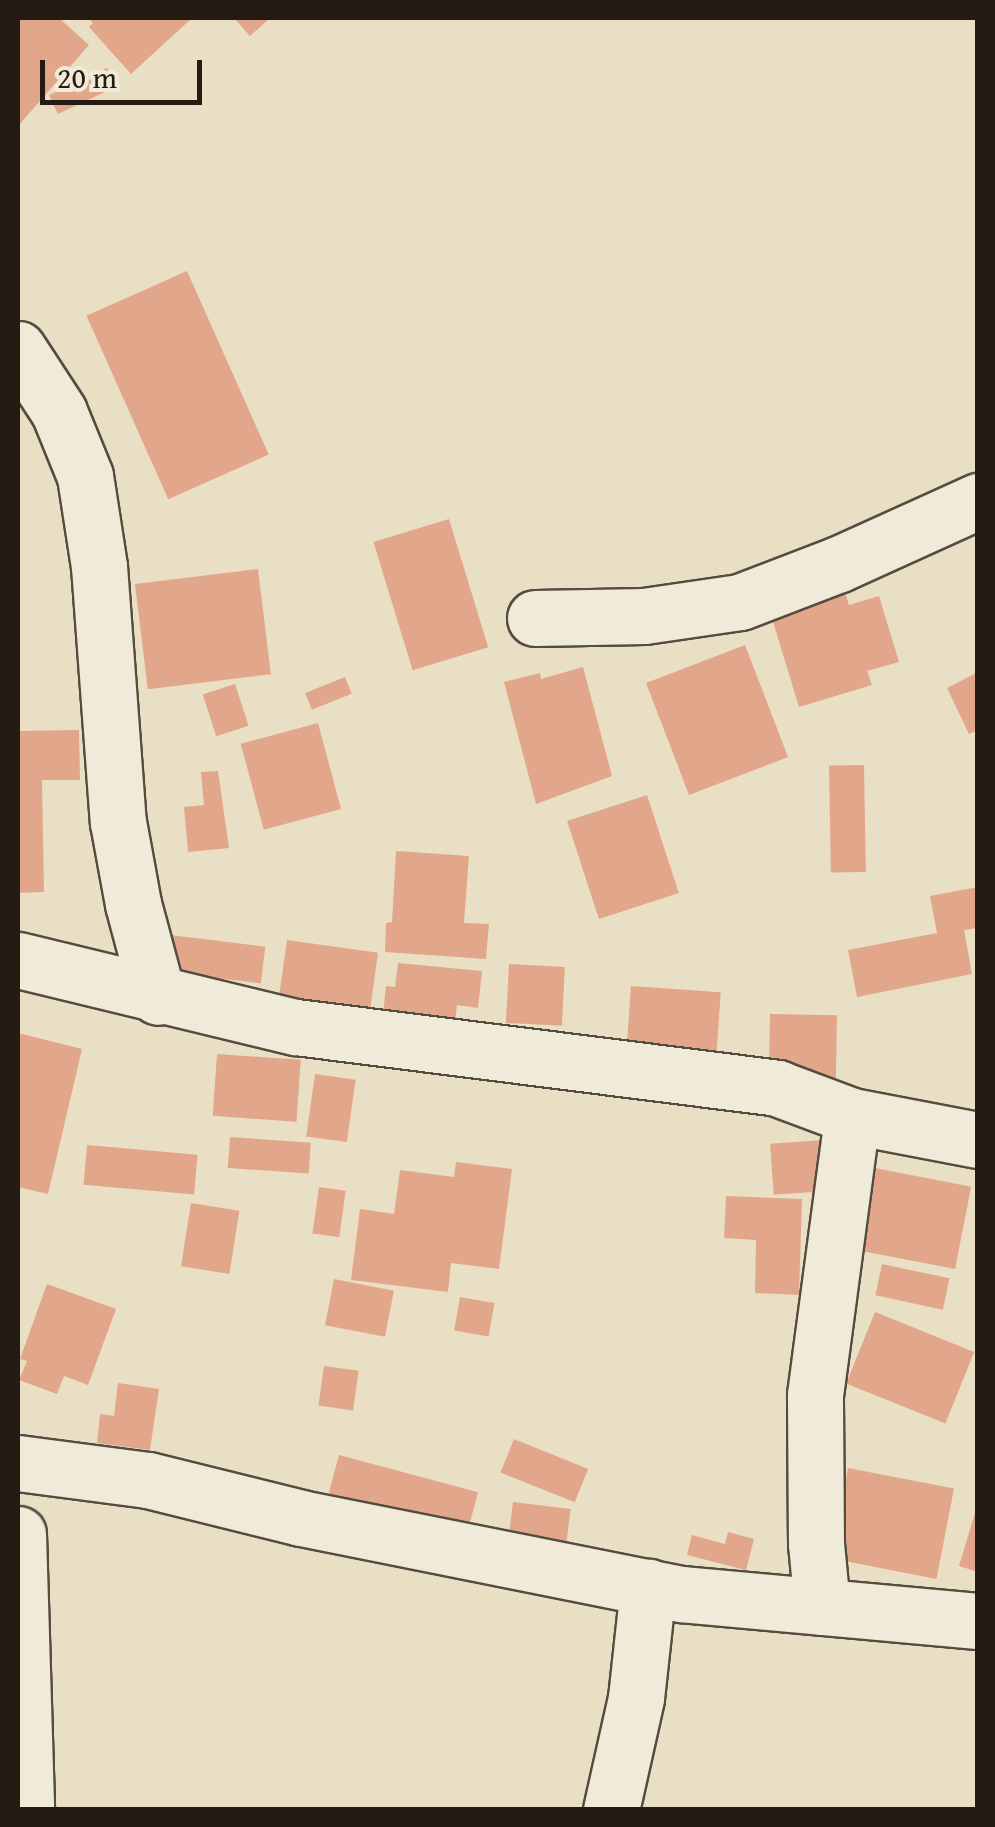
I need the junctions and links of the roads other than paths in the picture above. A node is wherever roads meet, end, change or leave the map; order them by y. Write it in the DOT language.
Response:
graph roads {
  1 [pos="18,349"];
  2 [pos="978,501"];
  3 [pos="534,618"];
  4 [pos="18,960"];
  5 [pos="158,997"];
  6 [pos="852,1116"];
  7 [pos="978,1140"];
  8 [pos="28,1477"];
  9 [pos="18,1534"];
  10 [pos="648,1587"];
  11 [pos="822,1607"];
  12 [pos="978,1621"];
  13 [pos="26,1810"];
  14 [pos="611,1810"];
  1 -- 5 [label="street"];
  2 -- 3 [label="street"];
  4 -- 5 [label="street"];
  5 -- 6 [label="street"];
  6 -- 7 [label="street"];
  6 -- 11 [label="street"];
  8 -- 10 [label="street"];
  9 -- 13 [label="street"];
  10 -- 11 [label="street"];
  10 -- 14 [label="street"];
  11 -- 12 [label="street"];
}
